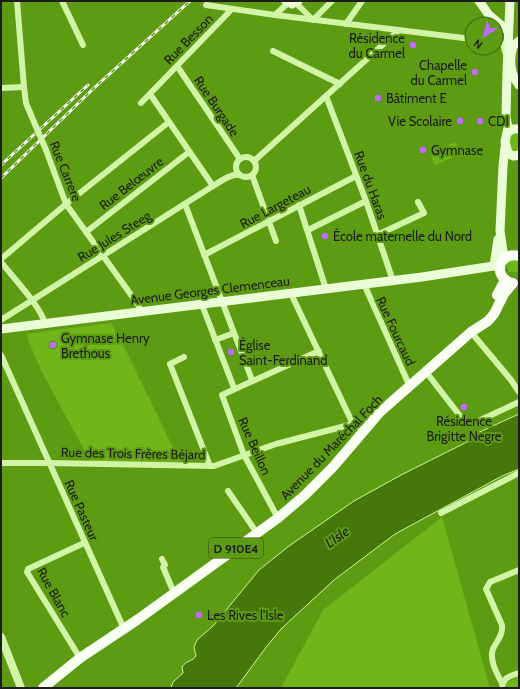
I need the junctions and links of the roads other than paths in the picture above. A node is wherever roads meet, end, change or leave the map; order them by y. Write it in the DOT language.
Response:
graph roads {
  1 [pos="17,1"];
  2 [pos="62,1"];
  3 [pos="332,1"];
  4 [pos="362,1"];
  5 [pos="510,1"];
  6 [pos="292,2"];
  7 [pos="481,3"];
  8 [pos="206,5"];
  9 [pos="231,10"];
  10 [pos="509,13"];
  11 [pos="275,15"];
  12 [pos="313,20"];
  13 [pos="346,24"];
  14 [pos="399,30"];
  15 [pos="508,31"];
  16 [pos="464,38"];
  17 [pos="519,41"];
  18 [pos="83,45"];
  19 [pos="504,46"];
  20 [pos="273,51"];
  21 [pos="507,57"];
  22 [pos="177,66"];
  23 [pos="340,84"];
  24 [pos="519,85"];
  25 [pos="24,86"];
  26 [pos="1,88"];
  27 [pos="150,94"];
  28 [pos="326,96"];
  29 [pos="141,103"];
  30 [pos="169,122"];
  31 [pos="519,129"];
  32 [pos="507,133"];
  33 [pos="505,147"];
  34 [pos="190,152"];
  35 [pos="519,155"];
  36 [pos="240,159"];
  37 [pos="254,161"];
  38 [pos="240,174"];
  39 [pos="252,174"];
  40 [pos="356,176"];
  41 [pos="213,186"];
  42 [pos="366,201"];
  43 [pos="418,202"];
  44 [pos="66,204"];
  45 [pos="185,204"];
  46 [pos="299,205"];
  47 [pos="269,221"];
  48 [pos="308,230"];
  49 [pos="500,231"];
  50 [pos="86,232"];
  51 [pos="377,235"];
  52 [pos="276,241"];
  53 [pos="103,255"];
  54 [pos="204,255"];
  55 [pos="519,256"];
  56 [pos="1,259"];
  57 [pos="1,262"];
  58 [pos="508,275"];
  59 [pos="393,281"];
  60 [pos="364,284"];
  61 [pos="326,289"];
  62 [pos="292,293"];
  63 [pos="32,301"];
  64 [pos="222,302"];
  65 [pos="202,305"];
  66 [pos="140,312"];
  67 [pos="1,320"];
  68 [pos="45,324"];
  69 [pos="1,329"];
  70 [pos="474,330"];
  71 [pos="234,333"];
  72 [pos="215,340"];
  73 [pos="319,351"];
  74 [pos="1,355"];
  75 [pos="184,357"];
  76 [pos="426,372"];
  77 [pos="252,380"];
  78 [pos="410,387"];
  79 [pos="234,388"];
  80 [pos="519,392"];
  81 [pos="519,402"];
  82 [pos="353,424"];
  83 [pos="363,430"];
  84 [pos="244,455"];
  85 [pos="1,463"];
  86 [pos="48,463"];
  87 [pos="210,466"];
  88 [pos="519,473"];
  89 [pos="228,491"];
  90 [pos="441,513"];
  91 [pos="278,518"];
  92 [pos="257,533"];
  93 [pos="84,542"];
  94 [pos="162,559"];
  95 [pos="519,570"];
  96 [pos="174,593"];
  97 [pos="124,629"];
  98 [pos="1,637"];
  99 [pos="80,658"];
  100 [pos="519,673"];
  101 [pos="502,685"];
  102 [pos="21,688"];
  103 [pos="43,688"];
  1 -- 25 [label="street, Rue Carrere"];
  2 -- 18 [label="street"];
  3 -- 12 [label="street"];
  4 -- 13 [label="street"];
  5 -- 10 [label="main road"];
  6 -- 11 [label="street"];
  6 -- 12 [label="street"];
  7 -- 10 [label="main road"];
  7 -- 15 [label="main road"];
  8 -- 9 [label="street"];
  9 -- 11 [label="street"];
  9 -- 22 [label="street, Rue Besson"];
  10 -- 15 [label="main road"];
  11 -- 12 [label="street"];
  12 -- 13 [label="street"];
  13 -- 14 [label="street"];
  14 -- 16 [label="street"];
  14 -- 23 [label="street"];
  15 -- 21 [label="main road"];
  17 -- 24 [label="main road"];
  19 -- 21 [label="street"];
  20 -- 23 [label="street"];
  21 -- 32 [label="main road"];
  22 -- 27 [label="street, Rue Besson"];
  22 -- 36 [label="street, Rue Burgade"];
  23 -- 28 [label="street"];
  25 -- 26 [label="street"];
  25 -- 44 [label="street, Rue Carrere, bridge"];
  27 -- 29 [label="street, Rue Besson"];
  27 -- 30 [label="street"];
  28 -- 37 [label="street"];
  28 -- 40 [label="street, Rue du Haras"];
  30 -- 34 [label="street"];
  30 -- 44 [label="street"];
  31 -- 32 [label="main road"];
  32 -- 33 [label="main road"];
  33 -- 35 [label="main road"];
  33 -- 49 [label="main road"];
  34 -- 41 [label="street"];
  34 -- 50 [label="street, Rue Belœuvre"];
  36 -- 37 [label="street"];
  36 -- 38 [label="street"];
  37 -- 39 [label="street"];
  38 -- 39 [label="street"];
  38 -- 41 [label="street, Rue Jules Steeg"];
  39 -- 47 [label="street"];
  40 -- 42 [label="street, Rue du Haras"];
  40 -- 46 [label="street, Rue Largeteau"];
  41 -- 45 [label="street, Rue Jules Steeg"];
  42 -- 48 [label="street"];
  42 -- 51 [label="street, Rue du Haras"];
  43 -- 51 [label="street"];
  44 -- 50 [label="street, Rue Carrere"];
  44 -- 56 [label="street"];
  45 -- 53 [label="street, Rue Jules Steeg"];
  45 -- 54 [label="street"];
  46 -- 47 [label="street, Rue Largeteau"];
  46 -- 48 [label="street"];
  47 -- 52 [label="street"];
  47 -- 54 [label="street, Rue Largeteau"];
  48 -- 61 [label="street"];
  49 -- 58 [label="main road"];
  49 -- 58 [label="main road"];
  50 -- 53 [label="street, Rue Carrere"];
  51 -- 59 [label="street, Rue du Haras"];
  53 -- 63 [label="street, Rue Jules Steeg"];
  53 -- 66 [label="street, Rue Carrere"];
  54 -- 64 [label="street"];
  55 -- 58 [label="main road"];
  57 -- 63 [label="street"];
  58 -- 59 [label="main road, Avenue Georges Clemenceau"];
  58 -- 70 [label="main road, Avenue du Maréchal Foch / D 910E4"];
  59 -- 60 [label="main road, Avenue Georges Clemenceau"];
  60 -- 61 [label="main road, Avenue Georges Clemenceau"];
  60 -- 78 [label="street, Rue Fourcaud"];
  61 -- 62 [label="main road, Avenue Georges Clemenceau"];
  62 -- 64 [label="main road, Avenue Georges Clemenceau"];
  62 -- 73 [label="street"];
  63 -- 67 [label="street, Rue Jules Steeg"];
  63 -- 68 [label="street"];
  64 -- 65 [label="main road, Avenue Georges Clemenceau"];
  64 -- 71 [label="street"];
  65 -- 66 [label="main road, Avenue Georges Clemenceau"];
  65 -- 72 [label="street"];
  66 -- 68 [label="main road, Avenue Georges Clemenceau"];
  68 -- 69 [label="main road, Avenue Georges Clemenceau"];
  70 -- 76 [label="main road, Avenue du Maréchal Foch / D 910E4"];
  70 -- 80 [label="street"];
  71 -- 72 [label="street"];
  71 -- 77 [label="street"];
  72 -- 79 [label="street"];
  73 -- 77 [label="street"];
  73 -- 82 [label="street"];
  74 -- 86 [label="street, Rue Pasteur"];
  75 -- 87 [label="street"];
  76 -- 78 [label="main road, Avenue du Maréchal Foch / D 910E4"];
  76 -- 81 [label="street"];
  77 -- 79 [label="street"];
  78 -- 83 [label="main road, Avenue du Maréchal Foch / D 910E4"];
  79 -- 84 [label="street, Rue Beillon"];
  82 -- 83 [label="street"];
  82 -- 84 [label="street, Rue des Trois Frères Béjard"];
  83 -- 91 [label="main road, Avenue du Maréchal Foch / D 910E4"];
  84 -- 87 [label="street, Rue des Trois Frères Béjard"];
  84 -- 91 [label="street, Rue Beillon"];
  85 -- 86 [label="street, Rue des Trois Frères Béjard"];
  86 -- 87 [label="street, Rue des Trois Frères Béjard"];
  86 -- 93 [label="street, Rue Pasteur"];
  88 -- 90 [label="street"];
  89 -- 92 [label="street"];
  91 -- 92 [label="main road, Avenue du Maréchal Foch / D 910E4"];
  92 -- 96 [label="main road, Avenue du Maréchal Foch / D 910E4"];
  93 -- 97 [label="street, Rue Pasteur"];
  93 -- 99 [label="street, Rue Blanc"];
  94 -- 96 [label="street"];
  95 -- 101 [label="street"];
  96 -- 97 [label="main road, Avenue du Maréchal Foch / D 910E4"];
  97 -- 99 [label="main road, Avenue du Maréchal Foch / D 910E4"];
  98 -- 102 [label="street"];
  99 -- 103 [label="main road, Avenue du Maréchal Foch / D 910E4"];
  100 -- 101 [label="street"];
}
